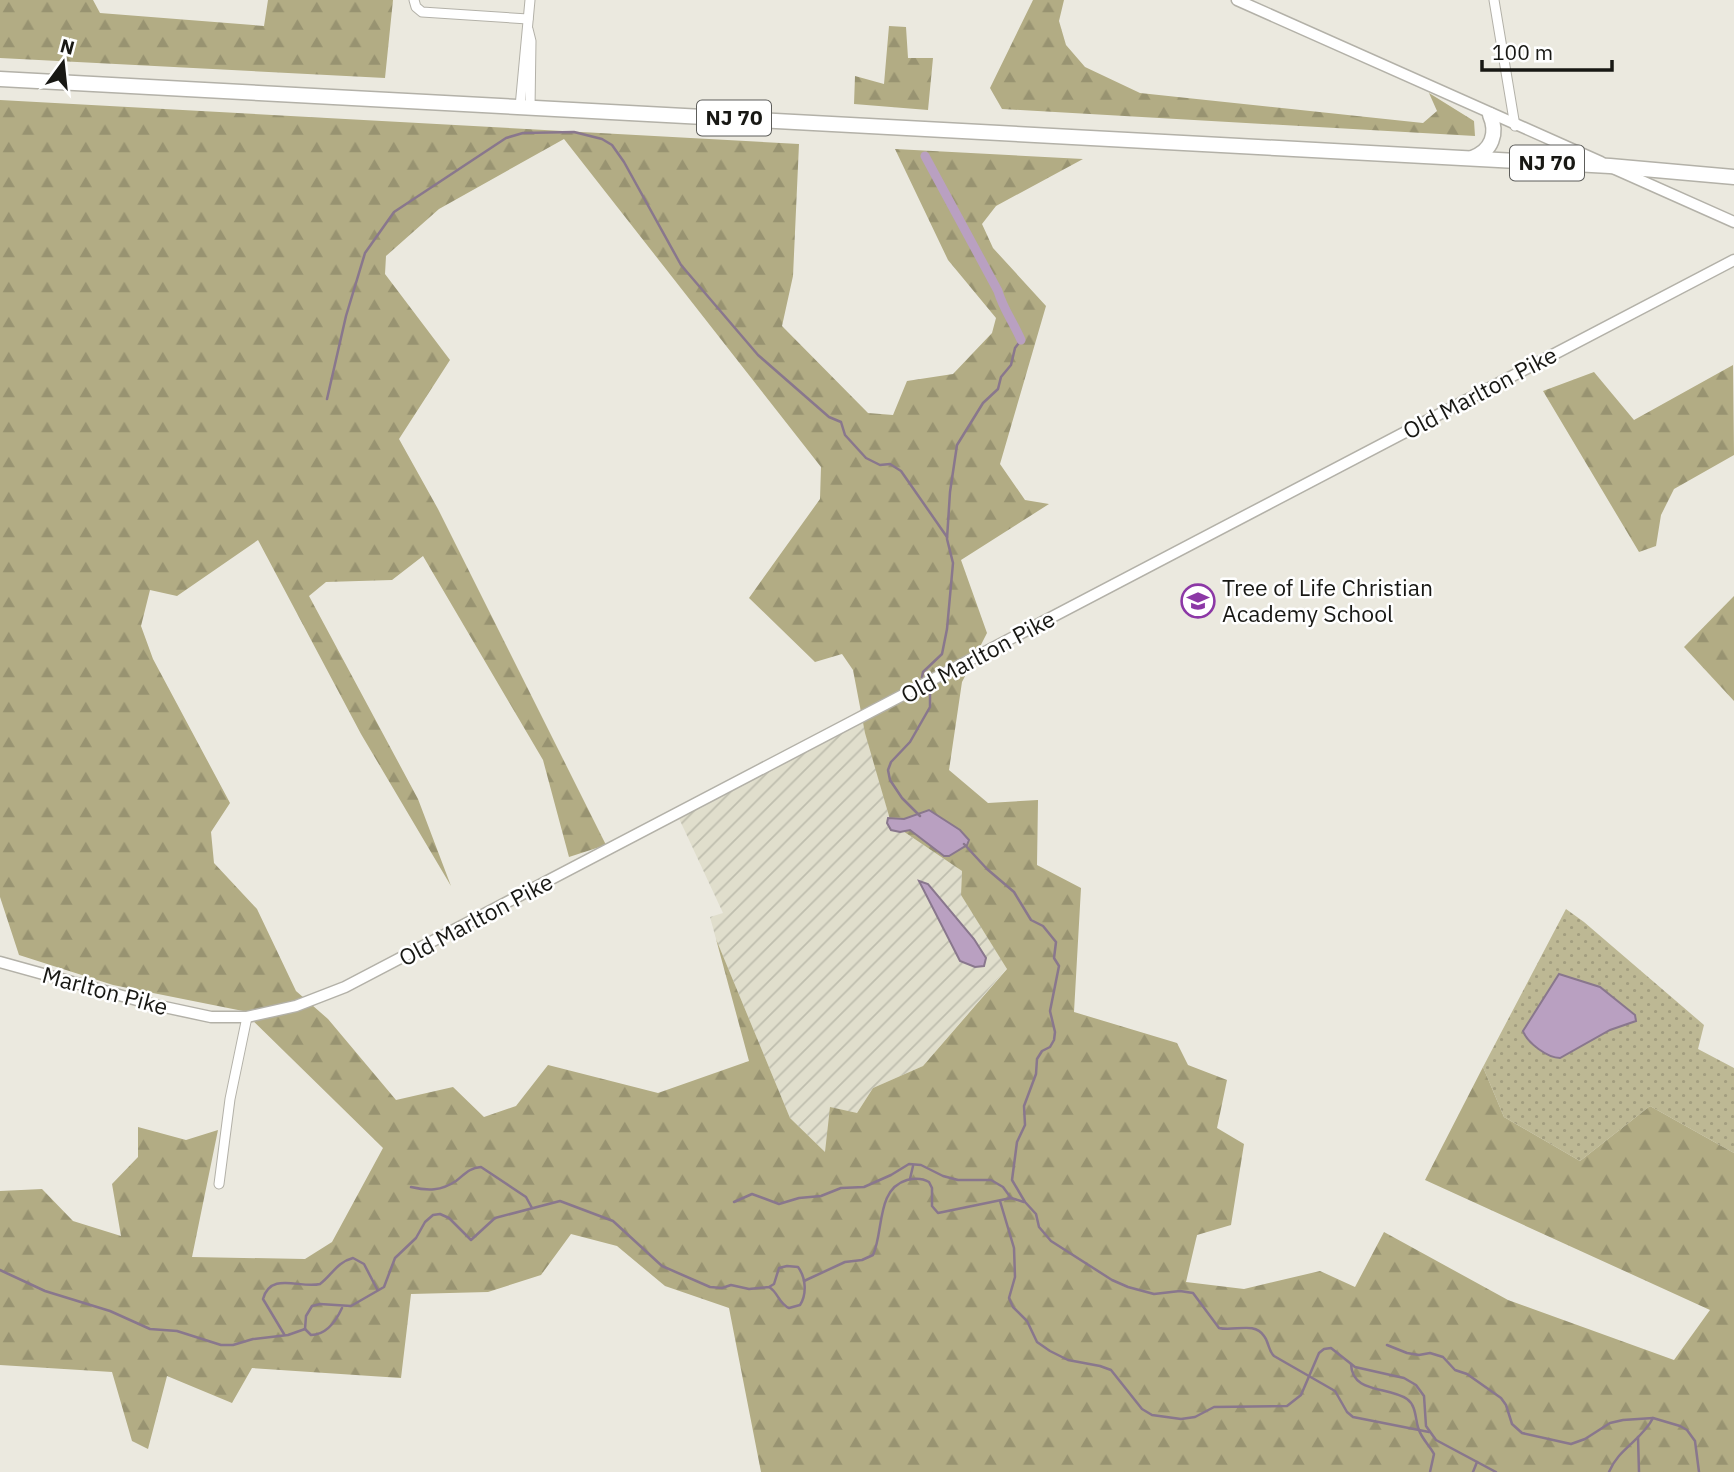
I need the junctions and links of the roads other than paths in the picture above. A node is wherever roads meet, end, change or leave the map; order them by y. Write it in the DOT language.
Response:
graph roads {
  1 [pos="414,0"];
  2 [pos="530,0"];
  3 [pos="1237,0"];
  4 [pos="1493,0"];
  5 [pos="528,23"];
  6 [pos="0,79"];
  7 [pos="525,107"];
  8 [pos="1490,114"];
  9 [pos="1515,126"];
  10 [pos="1468,159"];
  11 [pos="1610,166"];
  12 [pos="1734,177"];
  13 [pos="1734,222"];
  14 [pos="1734,260"];
  15 [pos="0,962"];
  16 [pos="211,1017"];
  17 [pos="247,1017"];
  18 [pos="219,1184"];
  1 -- 5 [label="street"];
  2 -- 5 [label="street"];
  3 -- 8 [label="street"];
  4 -- 9 [label="street"];
  5 -- 7 [label="street"];
  6 -- 7 [label="highway, NJ 70"];
  7 -- 10 [label="highway, NJ 70"];
  8 -- 9 [label="street"];
  8 -- 10 [label="highway"];
  9 -- 11 [label="street"];
  10 -- 11 [label="highway, NJ 70"];
  11 -- 12 [label="highway, NJ 70"];
  11 -- 13 [label="street"];
  14 -- 17 [label="street, Old Marlton Pike"];
  15 -- 16 [label="street, Marlton Pike"];
  16 -- 17 [label="street, Old Marlton Pike"];
  17 -- 18 [label="street"];
}
